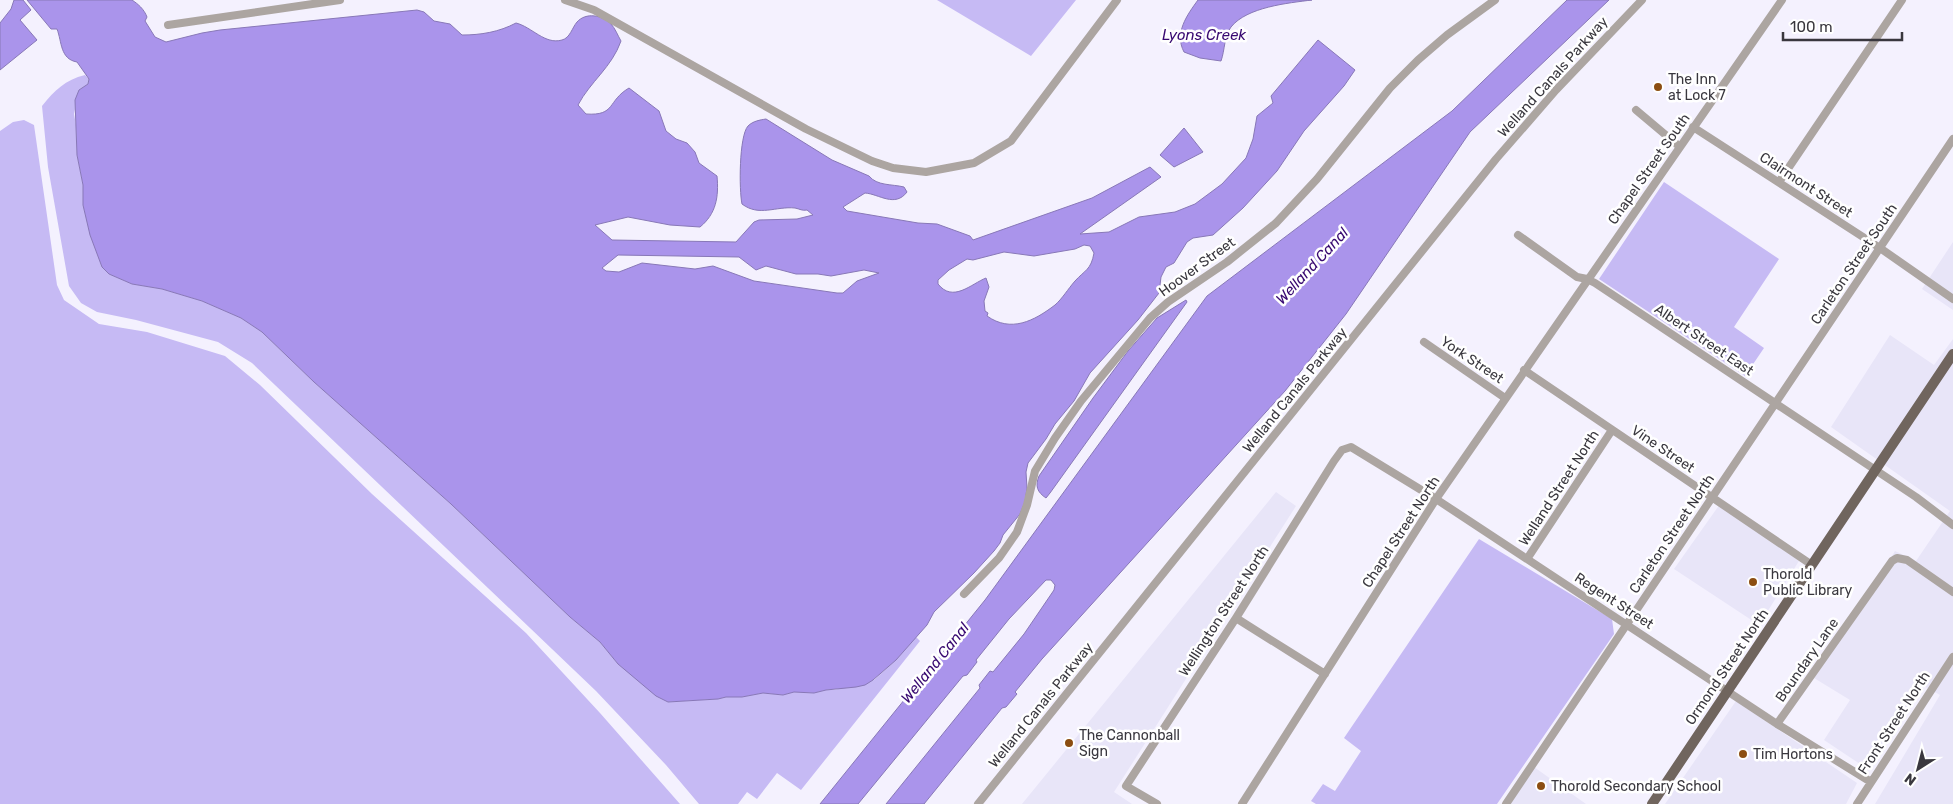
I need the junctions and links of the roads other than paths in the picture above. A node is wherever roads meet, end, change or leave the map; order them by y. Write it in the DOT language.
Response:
graph roads {
  1 [pos="340,0"];
  2 [pos="565,0"];
  3 [pos="1117,0"];
  4 [pos="1495,0"];
  5 [pos="1642,0"];
  6 [pos="1782,0"];
  7 [pos="1902,0"];
  8 [pos="168,25"];
  9 [pos="1636,110"];
  10 [pos="1694,127"];
  11 [pos="1953,139"];
  12 [pos="1680,146"];
  13 [pos="1779,182"];
  14 [pos="1518,235"];
  15 [pos="1880,248"];
  16 [pos="1587,279"];
  17 [pos="1953,298"];
  18 [pos="1424,342"];
  19 [pos="1953,354"];
  20 [pos="1524,370"];
  21 [pos="1505,398"];
  22 [pos="1775,403"];
  23 [pos="1612,430"];
  24 [pos="1342,450"];
  25 [pos="1875,470"];
  26 [pos="1712,496"];
  27 [pos="1436,499"];
  28 [pos="1953,525"];
  29 [pos="1527,559"];
  30 [pos="1812,565"];
  31 [pos="1953,592"];
  32 [pos="964,594"];
  33 [pos="1236,618"];
  34 [pos="1627,624"];
  35 [pos="1953,657"];
  36 [pos="1324,674"];
  37 [pos="1728,691"];
  38 [pos="1777,724"];
  39 [pos="1871,782"];
  40 [pos="978,804"];
  41 [pos="1157,804"];
  42 [pos="1242,804"];
  43 [pos="1506,804"];
  44 [pos="1652,804"];
  45 [pos="1857,804"];
  1 -- 8 [label="street"];
  2 -- 3 [label="street"];
  4 -- 32 [label="street, Hoover Street"];
  5 -- 40 [label="street, Welland Canals Parkway"];
  6 -- 10 [label="street, Chapel Street South"];
  7 -- 13 [label="street"];
  9 -- 12 [label="street"];
  10 -- 12 [label="street, Chapel Street South"];
  10 -- 13 [label="street, Clairmont Street"];
  11 -- 15 [label="street, Carleton Street South"];
  12 -- 16 [label="street, Chapel Street South"];
  13 -- 15 [label="street, Clairmont Street"];
  14 -- 16 [label="street, Albert Street East"];
  15 -- 17 [label="street, Clairmont Street"];
  15 -- 22 [label="street, Carleton Street South"];
  16 -- 20 [label="street, Chapel Street North"];
  16 -- 22 [label="street, Albert Street East"];
  18 -- 21 [label="street, York Street"];
  19 -- 25 [label="main road, Ormond Street North"];
  20 -- 21 [label="street, Chapel Street North"];
  20 -- 23 [label="street, Vine Street"];
  21 -- 27 [label="street, Chapel Street North"];
  22 -- 25 [label="street, Albert Street East"];
  22 -- 26 [label="street, Carleton Street North"];
  23 -- 26 [label="street, Vine Street"];
  23 -- 29 [label="street, Welland Street North"];
  24 -- 27 [label="street, Regent Street"];
  24 -- 33 [label="street, Wellington Street North"];
  25 -- 28 [label="street, Albert Street East"];
  25 -- 30 [label="main road, Ormond Street North"];
  26 -- 30 [label="street, Vine Street"];
  26 -- 34 [label="street, Carleton Street North"];
  27 -- 29 [label="street, Regent Street"];
  27 -- 36 [label="street, Chapel Street North"];
  29 -- 34 [label="street, Regent Street"];
  30 -- 37 [label="main road, Ormond Street North"];
  31 -- 38 [label="street, Boundary Lane"];
  33 -- 36 [label="street"];
  33 -- 41 [label="street, Wellington Street North"];
  34 -- 37 [label="street, Regent Street"];
  34 -- 43 [label="street, Carleton Street North"];
  35 -- 39 [label="street, Front Street North"];
  36 -- 42 [label="street, Chapel Street North"];
  37 -- 38 [label="street, Regent Street"];
  37 -- 44 [label="main road, Ormond Street North"];
  38 -- 39 [label="street, Regent Street"];
  39 -- 45 [label="street, Front Street North"];
}
